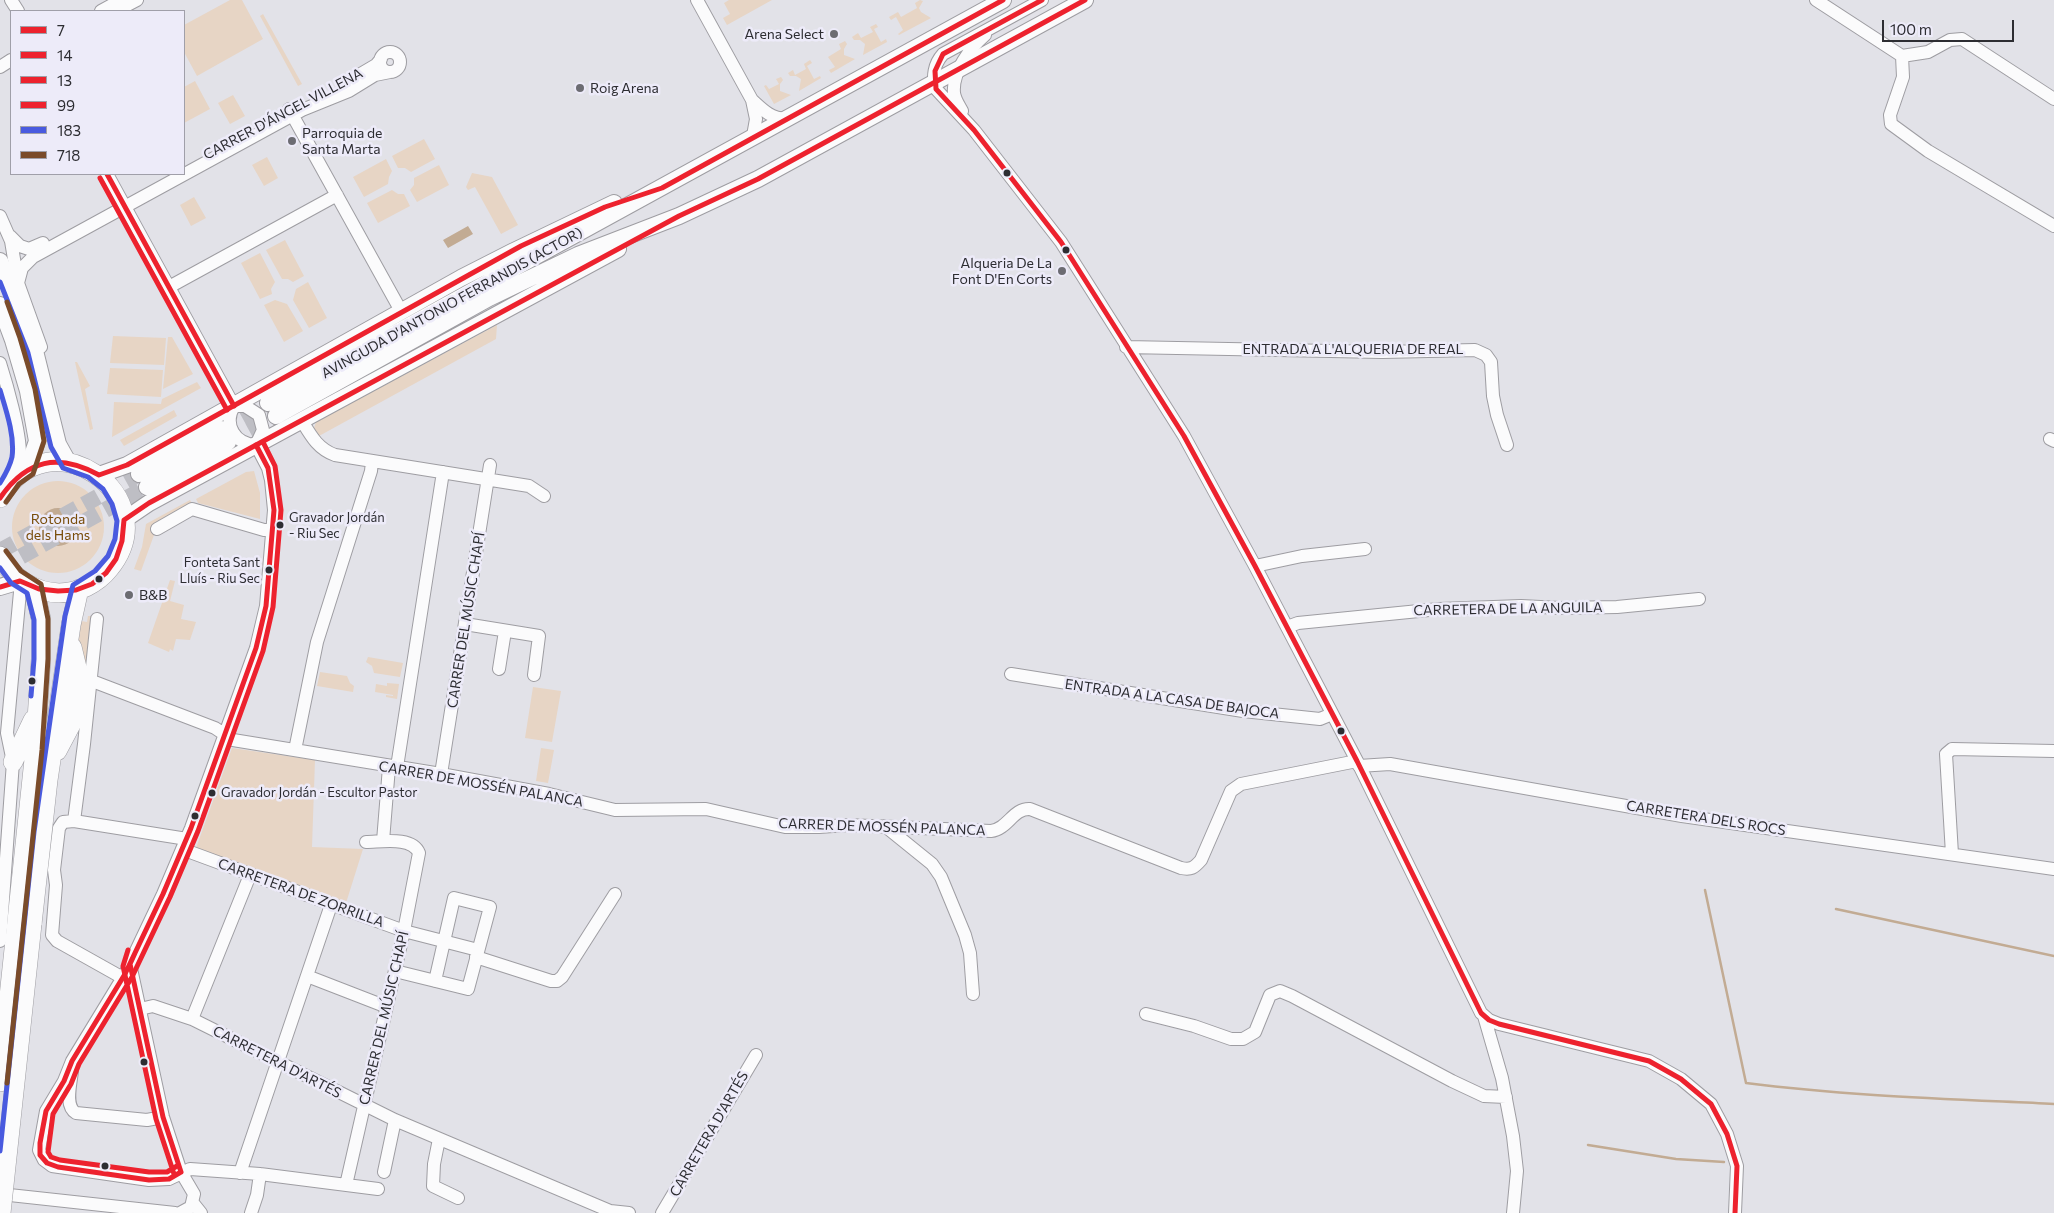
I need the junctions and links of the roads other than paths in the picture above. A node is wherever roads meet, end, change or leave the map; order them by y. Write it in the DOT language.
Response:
graph roads {
  1 [pos="121,0"];
  2 [pos="136,0"];
  3 [pos="697,0"];
  4 [pos="1042,0"];
  5 [pos="1084,0"];
  6 [pos="1816,0"];
  7 [pos="993,2"];
  8 [pos="103,10"];
  9 [pos="118,10"];
  10 [pos="1001,23"];
  11 [pos="1902,56"];
  12 [pos="381,59"];
  13 [pos="960,67"];
  14 [pos="390,72"];
  15 [pos="934,83"];
  16 [pos="2054,99"];
  17 [pos="752,100"];
  18 [pos="291,112"];
  19 [pos="786,119"];
  20 [pos="974,130"];
  21 [pos="753,136"];
  22 [pos="185,166"];
  23 [pos="185,170"];
  24 [pos="108,175"];
  25 [pos="169,175"];
  26 [pos="177,175"];
  27 [pos="662,188"];
  28 [pos="337,195"];
  29 [pos="124,204"];
  30 [pos="0,216"];
  31 [pos="679,216"];
  32 [pos="2054,226"];
  33 [pos="9,234"];
  34 [pos="0,261"];
  35 [pos="18,283"];
  36 [pos="169,287"];
  37 [pos="0,305"];
  38 [pos="401,311"];
  39 [pos="1126,346"];
  40 [pos="0,363"];
  41 [pos="234,406"];
  42 [pos="302,421"];
  43 [pos="55,429"];
  44 [pos="225,436"];
  45 [pos="256,445"];
  46 [pos="1507,445"];
  47 [pos="372,461"];
  48 [pos="68,462"];
  49 [pos="490,465"];
  50 [pos="27,470"];
  51 [pos="443,472"];
  52 [pos="99,476"];
  53 [pos="143,480"];
  54 [pos="488,480"];
  55 [pos="2,494"];
  56 [pos="544,496"];
  57 [pos="124,520"];
  58 [pos="156,529"];
  59 [pos="273,530"];
  60 [pos="1365,549"];
  61 [pos="0,556"];
  62 [pos="1255,566"];
  63 [pos="25,583"];
  64 [pos="0,587"];
  65 [pos="79,590"];
  66 [pos="1699,599"];
  67 [pos="97,619"];
  68 [pos="465,624"];
  69 [pos="71,625"];
  70 [pos="1287,627"];
  71 [pos="505,631"];
  72 [pos="499,669"];
  73 [pos="1012,674"];
  74 [pos="534,675"];
  75 [pos="85,679"];
  76 [pos="36,712"];
  77 [pos="1332,714"];
  78 [pos="76,715"];
  79 [pos="224,733"];
  80 [pos="84,744"];
  81 [pos="295,750"];
  82 [pos="2054,751"];
  83 [pos="51,760"];
  84 [pos="13,762"];
  85 [pos="1358,763"];
  86 [pos="392,767"];
  87 [pos="441,774"];
  88 [pos="68,822"];
  89 [pos="885,826"];
  90 [pos="34,832"];
  91 [pos="383,841"];
  92 [pos="366,842"];
  93 [pos="184,844"];
  94 [pos="1952,854"];
  95 [pos="2054,869"];
  96 [pos="250,875"];
  97 [pos="616,894"];
  98 [pos="331,905"];
  99 [pos="404,931"];
  100 [pos="0,941"];
  101 [pos="444,941"];
  102 [pos="477,953"];
  103 [pos="130,964"];
  104 [pos="395,971"];
  105 [pos="307,976"];
  106 [pos="123,978"];
  107 [pos="435,981"];
  108 [pos="973,994"];
  109 [pos="387,1008"];
  110 [pos="140,1009"];
  111 [pos="1146,1014"];
  112 [pos="1484,1016"];
  113 [pos="192,1020"];
  114 [pos="756,1055"];
  115 [pos="72,1061"];
  116 [pos="279,1063"];
  117 [pos="0,1082"];
  118 [pos="1506,1097"];
  119 [pos="365,1106"];
  120 [pos="164,1117"];
  121 [pos="395,1120"];
  122 [pos="440,1139"];
  123 [pos="181,1172"];
  124 [pos="384,1172"];
  125 [pos="240,1173"];
  126 [pos="260,1174"];
  127 [pos="346,1185"];
  128 [pos="378,1189"];
  129 [pos="0,1194"];
  130 [pos="458,1198"];
  131 [pos="197,1208"];
  132 [pos="1,1213"];
  133 [pos="175,1213"];
  134 [pos="180,1213"];
  135 [pos="251,1213"];
  136 [pos="629,1213"];
  137 [pos="662,1213"];
  138 [pos="1514,1213"];
  139 [pos="1735,1213"];
  1 -- 8 [label="street"];
  2 -- 9 [label="street"];
  3 -- 17 [label="street"];
  4 -- 10 [label="street, AVINGUDA D'ANTONIO FERRANDIS (ACTOR)"];
  5 -- 13 [label="main road, AVINGUDA D'ANTONIO FERRANDIS (ACTOR)"];
  6 -- 11 [label="street"];
  7 -- 19 [label="main road, AVINGUDA D'ANTONIO FERRANDIS (ACTOR)"];
  10 -- 13 [label="street, AVINGUDA D'ANTONIO FERRANDIS (ACTOR)"];
  10 -- 15 [label="street, AVINGUDA D'ANTONIO FERRANDIS (ACTOR)"];
  11 -- 16 [label="street"];
  11 -- 32 [label="street"];
  12 -- 14 [label="street"];
  12 -- 14 [label="street"];
  12 -- 18 [label="street, CARRER D'ÁNGEL VILLENA"];
  13 -- 15 [label="main road, AVINGUDA D'ANTONIO FERRANDIS (ACTOR)"];
  13 -- 20 [label="street"];
  14 -- 18 [label="street, CARRER D'ÁNGEL VILLENA"];
  15 -- 20 [label="street"];
  15 -- 31 [label="main road, AVINGUDA D'ANTONIO FERRANDIS (ACTOR)"];
  17 -- 19 [label="street"];
  17 -- 21 [label="street"];
  18 -- 22 [label="street, CARRER D'ÁNGEL VILLENA"];
  18 -- 23 [label="street, CARRER D'ÁNGEL VILLENA"];
  18 -- 28 [label="street"];
  19 -- 21 [label="main road, AVINGUDA D'ANTONIO FERRANDIS (ACTOR)"];
  20 -- 39 [label="street"];
  21 -- 27 [label="main road, AVINGUDA D'ANTONIO FERRANDIS (ACTOR)"];
  24 -- 29 [label="street"];
  25 -- 29 [label="street, CARRER D'ÁNGEL VILLENA"];
  26 -- 29 [label="street, CARRER D'ÁNGEL VILLENA"];
  27 -- 31 [label="main road, AVINGUDA D'ANTONIO FERRANDIS (ACTOR)"];
  27 -- 38 [label="main road, AVINGUDA D'ANTONIO FERRANDIS (ACTOR)"];
  28 -- 36 [label="street"];
  28 -- 38 [label="street"];
  29 -- 33 [label="street, CARRER D'ÁNGEL VILLENA"];
  29 -- 35 [label="street, CARRER D'ÁNGEL VILLENA"];
  29 -- 36 [label="street"];
  30 -- 33 [label="street"];
  31 -- 42 [label="main road, AVINGUDA D'ANTONIO FERRANDIS (ACTOR)"];
  33 -- 35 [label="street"];
  34 -- 43 [label="main road"];
  35 -- 43 [label="street"];
  36 -- 41 [label="street"];
  37 -- 50 [label="main road"];
  38 -- 41 [label="main road, AVINGUDA D'ANTONIO FERRANDIS (ACTOR)"];
  39 -- 46 [label="street, ENTRADA A L'ALQUERIA DE REAL"];
  39 -- 62 [label="street"];
  40 -- 55 [label="street"];
  41 -- 45 [label="street"];
  41 -- 45 [label="street"];
  41 -- 52 [label="main road, AVINGUDA D'ANTONIO FERRANDIS (ACTOR)"];
  42 -- 45 [label="main road, AVINGUDA D'ANTONIO FERRANDIS (ACTOR)"];
  42 -- 47 [label="street"];
  43 -- 48 [label="main road"];
  44 -- 53 [label="main road"];
  45 -- 57 [label="main road, AVINGUDA D'ANTONIO FERRANDIS (ACTOR)"];
  45 -- 59 [label="street"];
  47 -- 51 [label="street"];
  47 -- 81 [label="street"];
  48 -- 50 [label="highway"];
  48 -- 52 [label="highway"];
  49 -- 54 [label="street, CARRER DEL MÚSIC CHAPÍ"];
  50 -- 55 [label="highway"];
  51 -- 54 [label="street"];
  51 -- 86 [label="street"];
  52 -- 57 [label="highway"];
  54 -- 56 [label="street"];
  54 -- 68 [label="street, CARRER DEL MÚSIC CHAPÍ"];
  57 -- 65 [label="highway"];
  58 -- 59 [label="street"];
  59 -- 79 [label="street"];
  60 -- 62 [label="street"];
  61 -- 63 [label="highway"];
  62 -- 70 [label="street"];
  63 -- 64 [label="main road"];
  63 -- 65 [label="highway"];
  63 -- 76 [label="highway"];
  63 -- 84 [label="street"];
  65 -- 69 [label="highway"];
  66 -- 70 [label="street, CARRETERA DE LA ANGUILA"];
  67 -- 75 [label="street"];
  68 -- 71 [label="street"];
  68 -- 87 [label="street, CARRER DEL MÚSIC CHAPÍ"];
  69 -- 75 [label="highway"];
  69 -- 83 [label="highway"];
  70 -- 77 [label="street"];
  71 -- 72 [label="street"];
  71 -- 74 [label="street"];
  73 -- 77 [label="street, ENTRADA A LA CASA DE BAJOCA"];
  75 -- 78 [label="highway"];
  75 -- 79 [label="street, CARRER DE MOSSÉN PALANCA"];
  75 -- 80 [label="street"];
  76 -- 84 [label="highway"];
  76 -- 90 [label="highway"];
  77 -- 85 [label="street"];
  78 -- 80 [label="street"];
  78 -- 83 [label="highway"];
  79 -- 81 [label="street, CARRER DE MOSSÉN PALANCA"];
  79 -- 93 [label="street"];
  80 -- 88 [label="street"];
  81 -- 86 [label="street, CARRER DE MOSSÉN PALANCA"];
  82 -- 94 [label="street"];
  83 -- 90 [label="highway"];
  84 -- 100 [label="street"];
  85 -- 89 [label="street, CARRER DE MOSSÉN PALANCA"];
  85 -- 94 [label="street, CARRETERA DELS ROCS"];
  85 -- 112 [label="street"];
  86 -- 87 [label="street, CARRER DE MOSSÉN PALANCA"];
  86 -- 91 [label="street"];
  87 -- 89 [label="street, CARRER DE MOSSÉN PALANCA"];
  88 -- 93 [label="street, CARRETERA DE ZORRILLA"];
  88 -- 106 [label="street"];
  89 -- 108 [label="street"];
  90 -- 117 [label="highway"];
  90 -- 132 [label="highway, bridge"];
  91 -- 92 [label="street"];
  91 -- 99 [label="street, CARRER DEL MÚSIC CHAPÍ"];
  93 -- 96 [label="street, CARRETERA DE ZORRILLA"];
  93 -- 103 [label="street"];
  94 -- 95 [label="street, CARRETERA DELS ROCS"];
  96 -- 98 [label="street, CARRETERA DE ZORRILLA"];
  96 -- 113 [label="street"];
  97 -- 102 [label="street, CARRETERA DE ZORRILLA"];
  98 -- 99 [label="street, CARRETERA DE ZORRILLA"];
  98 -- 105 [label="street"];
  99 -- 101 [label="street, CARRETERA DE ZORRILLA"];
  99 -- 104 [label="street, CARRER DEL MÚSIC CHAPÍ"];
  101 -- 102 [label="street, CARRETERA DE ZORRILLA"];
  101 -- 102 [label="street"];
  101 -- 107 [label="street"];
  102 -- 107 [label="street"];
  103 -- 106 [label="street"];
  103 -- 110 [label="street"];
  104 -- 107 [label="street"];
  104 -- 109 [label="street, CARRER DEL MÚSIC CHAPÍ"];
  105 -- 109 [label="street"];
  105 -- 116 [label="street"];
  106 -- 115 [label="street"];
  109 -- 119 [label="street, CARRER DEL MÚSIC CHAPÍ"];
  110 -- 113 [label="street, CARRETERA D'ARTÉS"];
  110 -- 120 [label="street"];
  111 -- 118 [label="street"];
  112 -- 118 [label="street"];
  112 -- 139 [label="street"];
  113 -- 116 [label="street, CARRETERA D'ARTÉS"];
  114 -- 137 [label="street, CARRETERA D'ARTÉS"];
  115 -- 120 [label="street"];
  115 -- 123 [label="street"];
  116 -- 119 [label="street, CARRETERA D'ARTÉS"];
  116 -- 125 [label="street"];
  118 -- 138 [label="street"];
  119 -- 121 [label="street, CARRETERA D'ARTÉS"];
  119 -- 127 [label="street, CARRER DEL MÚSIC CHAPÍ"];
  120 -- 123 [label="street"];
  121 -- 122 [label="street, CARRETERA D'ARTÉS"];
  121 -- 124 [label="street"];
  122 -- 130 [label="street"];
  122 -- 136 [label="street, CARRETERA D'ARTÉS"];
  123 -- 125 [label="street"];
  123 -- 131 [label="street"];
  125 -- 126 [label="street"];
  126 -- 127 [label="street"];
  126 -- 135 [label="street"];
  127 -- 128 [label="street"];
  129 -- 133 [label="street"];
  131 -- 134 [label="street"];
}
